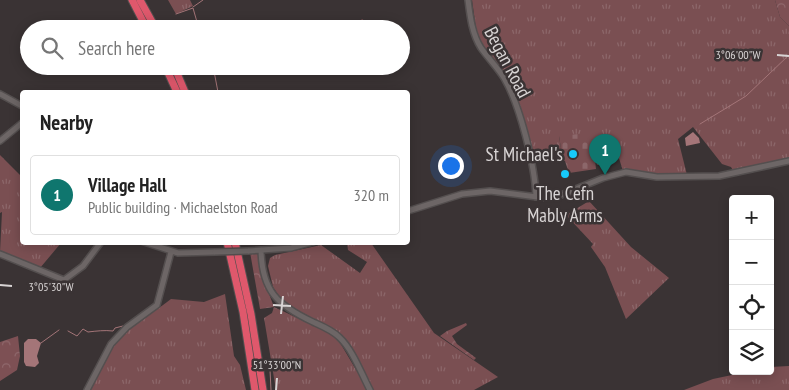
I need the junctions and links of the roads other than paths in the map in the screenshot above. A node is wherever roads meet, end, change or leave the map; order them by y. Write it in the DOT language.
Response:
graph roads {
  1 [pos="132,0"];
  2 [pos="140,0"];
  3 [pos="468,0"];
  4 [pos="142,20"];
  5 [pos="151,20"];
  6 [pos="169,75"];
  7 [pos="178,75"];
  8 [pos="176,90"];
  9 [pos="184,90"];
  10 [pos="0,94"];
  11 [pos="20,105"];
  12 [pos="20,124"];
  13 [pos="0,141"];
  14 [pos="789,161"];
  15 [pos="536,197"];
  16 [pos="410,210"];
  17 [pos="99,245"];
  18 [pos="152,245"];
  19 [pos="228,245"];
  20 [pos="236,245"];
  21 [pos="302,245"];
  22 [pos="261,250"];
  23 [pos="172,252"];
  24 [pos="0,254"];
  25 [pos="87,390"];
  26 [pos="255,390"];
  27 [pos="263,390"];
  28 [pos="370,390"];
  1 -- 4 [label="highway"];
  2 -- 5 [label="highway"];
  3 -- 15 [label="street, Began Road"];
  6 -- 8 [label="highway"];
  7 -- 9 [label="highway"];
  10 -- 11 [label="street"];
  12 -- 13 [label="street"];
  14 -- 15 [label="street"];
  15 -- 16 [label="street"];
  17 -- 24 [label="street"];
  18 -- 23 [label="street"];
  19 -- 26 [label="highway"];
  20 -- 27 [label="highway"];
  21 -- 22 [label="street"];
  22 -- 23 [label="street, bridge"];
  22 -- 28 [label="street"];
  23 -- 25 [label="street"];
}
